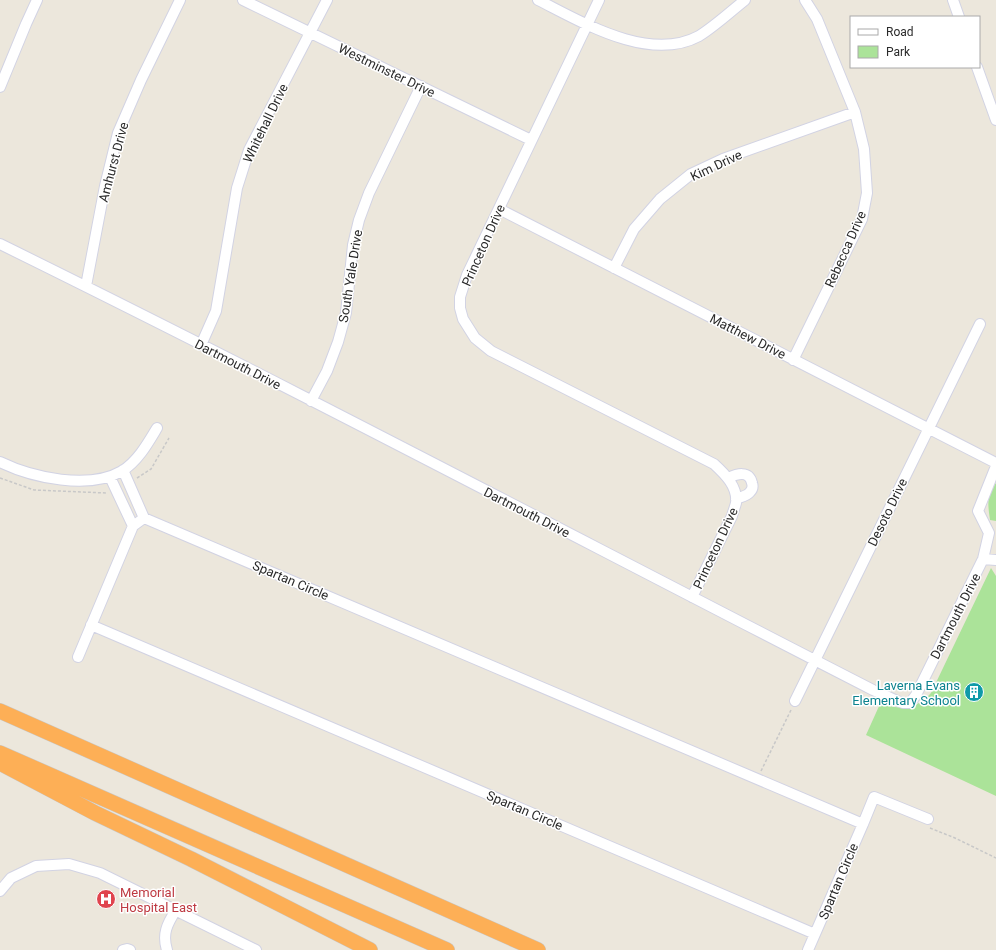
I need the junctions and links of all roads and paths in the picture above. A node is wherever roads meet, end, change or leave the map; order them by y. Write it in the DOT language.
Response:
graph roads {
  1 [pos="37,0"];
  2 [pos="180,0"];
  3 [pos="244,0"];
  4 [pos="327,0"];
  5 [pos="538,0"];
  6 [pos="599,0"];
  7 [pos="745,0"];
  8 [pos="805,0"];
  9 [pos="953,0"];
  10 [pos="959,16"];
  11 [pos="586,24"];
  12 [pos="311,33"];
  13 [pos="977,68"];
  14 [pos="421,86"];
  15 [pos="0,87"];
  16 [pos="855,112"];
  17 [pos="996,120"];
  18 [pos="531,140"];
  19 [pos="499,209"];
  20 [pos="0,244"];
  21 [pos="614,268"];
  22 [pos="86,286"];
  23 [pos="980,324"];
  24 [pos="201,345"];
  25 [pos="793,360"];
  26 [pos="311,401"];
  27 [pos="157,428"];
  28 [pos="928,429"];
  29 [pos="0,462"];
  30 [pos="996,465"];
  31 [pos="123,470"];
  32 [pos="110,477"];
  33 [pos="728,478"];
  34 [pos="736,499"];
  35 [pos="144,518"];
  36 [pos="133,526"];
  37 [pos="993,533"];
  38 [pos="983,559"];
  39 [pos="996,560"];
  40 [pos="692,597"];
  41 [pos="91,625"];
  42 [pos="78,657"];
  43 [pos="815,660"];
  44 [pos="795,701"];
  45 [pos="0,711"];
  46 [pos="0,753"];
  47 [pos="0,763"];
  48 [pos="758,779"];
  49 [pos="927,823"];
  50 [pos="863,824"];
  51 [pos="996,858"];
  52 [pos="0,891"];
  53 [pos="176,910"];
  54 [pos="815,934"];
  55 [pos="123,950"];
  56 [pos="130,950"];
  57 [pos="166,950"];
  58 [pos="256,950"];
  59 [pos="370,950"];
  60 [pos="447,950"];
  61 [pos="538,950"];
  62 [pos="808,950"];
  1 -- 15 [label="street"];
  2 -- 22 [label="street, Amhurst Drive"];
  3 -- 12 [label="street, Westminster Drive"];
  4 -- 12 [label="street, Whitehall Drive"];
  5 -- 11 [label="street"];
  6 -- 11 [label="street, Princeton Drive"];
  7 -- 11 [label="street"];
  8 -- 16 [label="street, Rebecca Drive"];
  9 -- 10 [label="street"];
  11 -- 18 [label="street, Princeton Drive"];
  12 -- 14 [label="street, Westminster Drive"];
  12 -- 24 [label="street, Whitehall Drive"];
  13 -- 17 [label="street"];
  14 -- 18 [label="street, Westminster Drive"];
  14 -- 26 [label="street, South Yale Drive"];
  16 -- 21 [label="street, Kim Drive"];
  16 -- 25 [label="street, Rebecca Drive"];
  18 -- 19 [label="street, Princeton Drive"];
  19 -- 21 [label="street, Matthew Drive"];
  19 -- 33 [label="street, Princeton Drive"];
  20 -- 22 [label="street, Dartmouth Drive"];
  21 -- 25 [label="street, Matthew Drive"];
  22 -- 24 [label="street, Dartmouth Drive"];
  23 -- 28 [label="street, Desoto Drive"];
  24 -- 26 [label="street, Dartmouth Drive"];
  25 -- 28 [label="street, Matthew Drive"];
  26 -- 40 [label="street, Dartmouth Drive"];
  27 -- 31 [label="street"];
  28 -- 30 [label="street, Matthew Drive"];
  28 -- 43 [label="street, Desoto Drive"];
  29 -- 32 [label="street"];
  30 -- 37 [label="street, Dartmouth Drive"];
  31 -- 32 [label="street"];
  31 -- 35 [label="street"];
  32 -- 36 [label="street"];
  33 -- 34 [label="street, Princeton Drive"];
  33 -- 34 [label="street, Princeton Drive"];
  34 -- 40 [label="street, Princeton Drive"];
  35 -- 36 [label="street"];
  35 -- 48 [label="street, Spartan Circle"];
  36 -- 41 [label="street"];
  37 -- 38 [label="street, Dartmouth Drive"];
  38 -- 39 [label="street, Dartmouth Drive"];
  38 -- 43 [label="street, Dartmouth Drive"];
  40 -- 43 [label="street, Dartmouth Drive"];
  41 -- 42 [label="street"];
  41 -- 54 [label="street, Spartan Circle"];
  43 -- 44 [label="street, Desoto Drive"];
  44 -- 48 [label="path"];
  45 -- 61 [label="highway"];
  46 -- 60 [label="highway"];
  47 -- 59 [label="highway"];
  48 -- 50 [label="street, Spartan Circle"];
  49 -- 50 [label="street"];
  49 -- 51 [label="path"];
  50 -- 54 [label="street, Spartan Circle"];
  52 -- 53 [label="street"];
  53 -- 57 [label="street"];
  53 -- 58 [label="street"];
  54 -- 62 [label="street"];
  55 -- 56 [label="street"];
}
